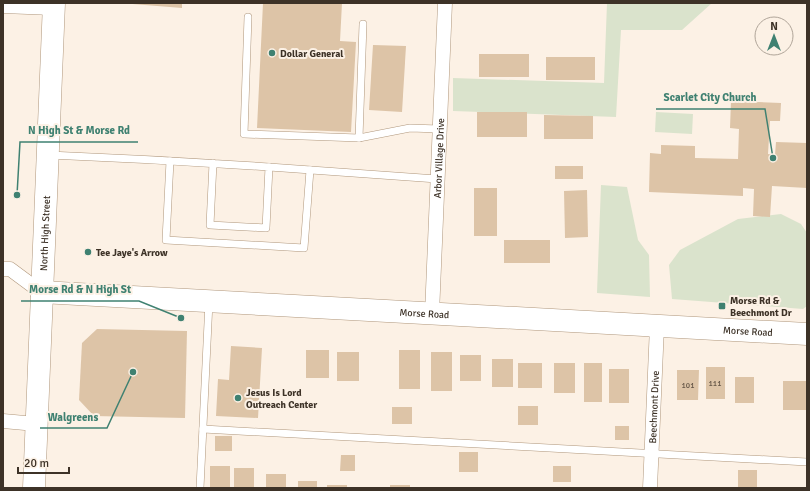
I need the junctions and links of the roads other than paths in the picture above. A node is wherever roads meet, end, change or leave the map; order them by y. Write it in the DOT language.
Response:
graph roads {
  1 [pos="445,3"];
  2 [pos="3,6"];
  3 [pos="53,6"];
  4 [pos="248,17"];
  5 [pos="363,24"];
  6 [pos="439,129"];
  7 [pos="359,138"];
  8 [pos="47,155"];
  9 [pos="170,161"];
  10 [pos="213,163"];
  11 [pos="270,166"];
  12 [pos="310,170"];
  13 [pos="437,179"];
  14 [pos="3,269"];
  15 [pos="41,292"];
  16 [pos="209,301"];
  17 [pos="432,314"];
  18 [pos="657,326"];
  19 [pos="807,334"];
  20 [pos="3,421"];
  21 [pos="36,424"];
  22 [pos="203,429"];
  23 [pos="652,453"];
  24 [pos="807,462"];
  25 [pos="34,488"];
  26 [pos="200,488"];
  27 [pos="650,488"];
  1 -- 6 [label="street, Arbor Village Drive"];
  2 -- 3 [label="street"];
  3 -- 8 [label="main road, North High Street"];
  4 -- 7 [label="lane"];
  5 -- 7 [label="lane"];
  6 -- 7 [label="lane"];
  6 -- 13 [label="street, Arbor Village Drive"];
  8 -- 9 [label="lane"];
  8 -- 15 [label="main road, North High Street"];
  9 -- 10 [label="lane"];
  9 -- 12 [label="lane"];
  10 -- 11 [label="lane"];
  10 -- 11 [label="lane"];
  11 -- 12 [label="lane"];
  12 -- 13 [label="lane"];
  13 -- 17 [label="street, Arbor Village Drive"];
  14 -- 15 [label="street"];
  15 -- 16 [label="main road, Morse Road"];
  15 -- 21 [label="main road, North High Street"];
  16 -- 17 [label="main road, Morse Road"];
  16 -- 22 [label="lane"];
  17 -- 18 [label="main road, Morse Road"];
  18 -- 19 [label="main road, Morse Road"];
  18 -- 23 [label="street, Beechmont Drive"];
  20 -- 21 [label="street"];
  21 -- 25 [label="main road, North High Street"];
  22 -- 23 [label="lane"];
  22 -- 26 [label="lane"];
  23 -- 24 [label="lane"];
  23 -- 27 [label="street, Beechmont Drive"];
}
